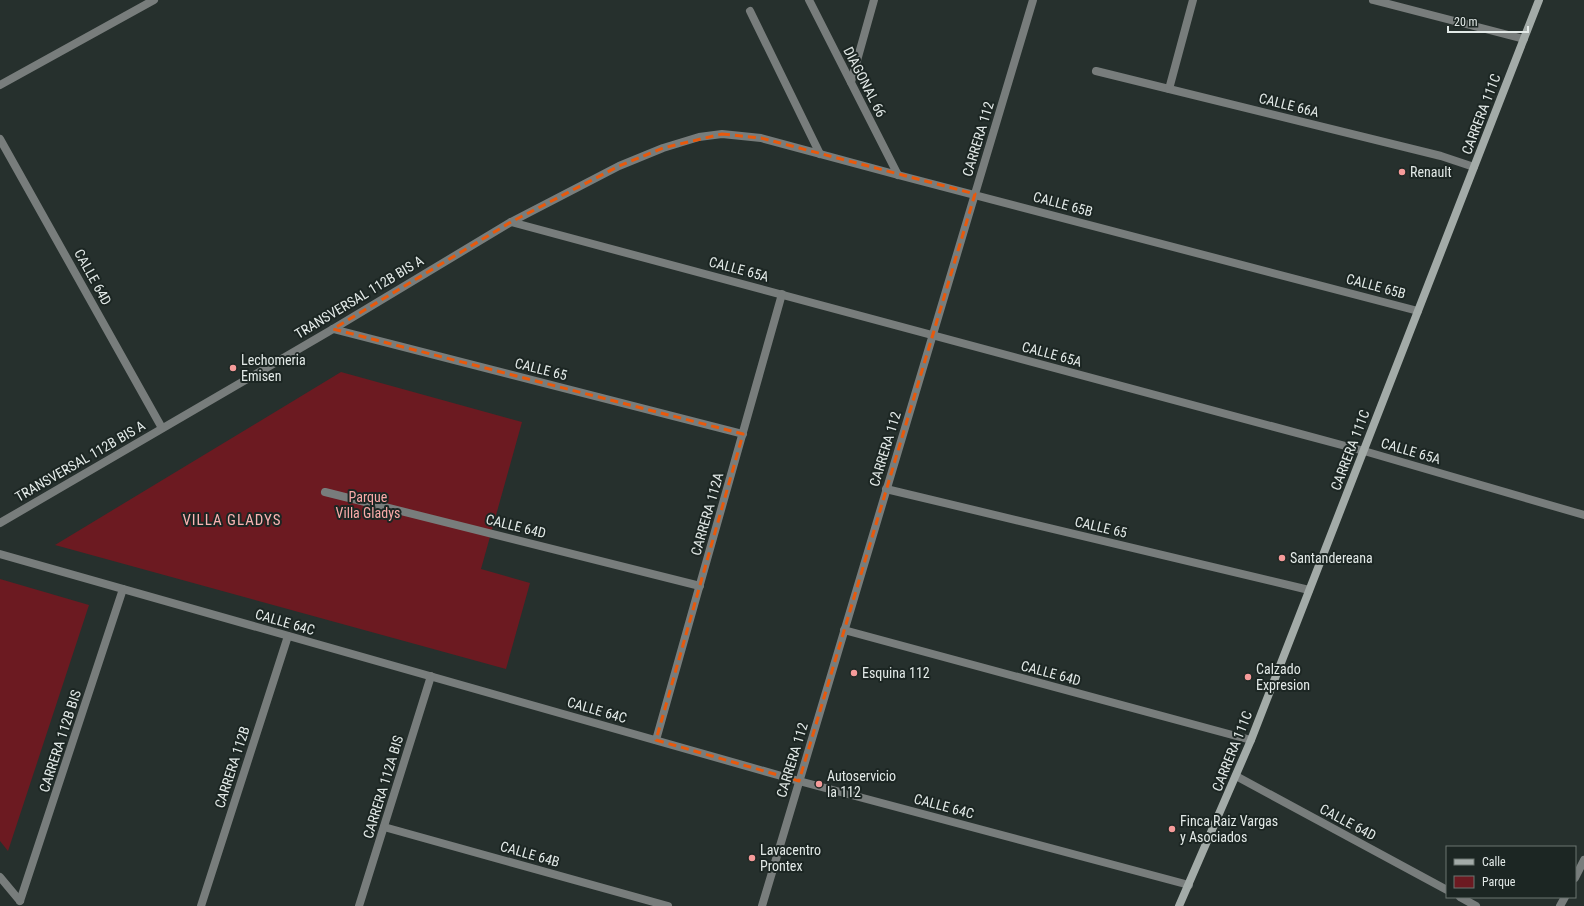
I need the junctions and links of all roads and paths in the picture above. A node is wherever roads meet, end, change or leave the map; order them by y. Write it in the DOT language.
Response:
graph roads {
  1 [pos="154,0"];
  2 [pos="809,0"];
  3 [pos="874,0"];
  4 [pos="1033,0"];
  5 [pos="1193,0"];
  6 [pos="1373,0"];
  7 [pos="1539,0"];
  8 [pos="750,12"];
  9 [pos="1524,39"];
  10 [pos="1096,71"];
  11 [pos="851,82"];
  12 [pos="0,84"];
  13 [pos="1169,89"];
  14 [pos="699,137"];
  15 [pos="0,139"];
  16 [pos="820,154"];
  17 [pos="1474,167"];
  18 [pos="898,175"];
  19 [pos="975,194"];
  20 [pos="511,222"];
  21 [pos="782,294"];
  22 [pos="1418,311"];
  23 [pos="333,329"];
  24 [pos="933,335"];
  25 [pos="162,428"];
  26 [pos="743,434"];
  27 [pos="1364,451"];
  28 [pos="886,489"];
  29 [pos="325,492"];
  30 [pos="1584,516"];
  31 [pos="0,523"];
  32 [pos="0,554"];
  33 [pos="700,586"];
  34 [pos="124,589"];
  35 [pos="1309,590"];
  36 [pos="844,630"];
  37 [pos="288,636"];
  38 [pos="431,676"];
  39 [pos="656,740"];
  40 [pos="1251,740"];
  41 [pos="1236,776"];
  42 [pos="799,781"];
  43 [pos="384,827"];
  44 [pos="1584,860"];
  45 [pos="1576,876"];
  46 [pos="0,877"];
  47 [pos="1189,885"];
  48 [pos="1446,889"];
  49 [pos="1462,898"];
  50 [pos="202,906"];
  51 [pos="359,906"];
  52 [pos="668,906"];
  53 [pos="762,906"];
  54 [pos="1179,906"];
  55 [pos="1476,906"];
  1 -- 12 [label="street"];
  2 -- 11 [label="street, DIAGONAL 66"];
  3 -- 11 [label="street"];
  4 -- 19 [label="street, CARRERA 112"];
  5 -- 13 [label="street"];
  6 -- 9 [label="street"];
  7 -- 9 [label="main road, CARRERA 111C"];
  8 -- 16 [label="street"];
  9 -- 17 [label="main road, CARRERA 111C"];
  10 -- 13 [label="street, CALLE 66A"];
  11 -- 18 [label="street, DIAGONAL 66"];
  13 -- 17 [label="street, CALLE 66A"];
  14 -- 16 [label="street, CALLE 65B"];
  14 -- 20 [label="street, TRANSVERSAL 112B BIS A"];
  15 -- 25 [label="street, CALLE 64D"];
  16 -- 18 [label="street, CALLE 65B"];
  17 -- 22 [label="main road, CARRERA 111C"];
  18 -- 19 [label="street, CALLE 65B"];
  19 -- 22 [label="street, CALLE 65B"];
  19 -- 24 [label="street, CARRERA 112"];
  20 -- 21 [label="street, CALLE 65A"];
  20 -- 23 [label="street, TRANSVERSAL 112B BIS A"];
  21 -- 24 [label="street, CALLE 65A"];
  21 -- 26 [label="street, CARRERA 112A"];
  22 -- 27 [label="main road, CARRERA 111C"];
  23 -- 25 [label="street, TRANSVERSAL 112B BIS A"];
  23 -- 26 [label="street, CALLE 65"];
  24 -- 27 [label="street, CALLE 65A"];
  24 -- 28 [label="street, CARRERA 112"];
  25 -- 31 [label="street, TRANSVERSAL 112B BIS A"];
  26 -- 33 [label="street, CARRERA 112A"];
  27 -- 30 [label="street, CALLE 65A"];
  27 -- 35 [label="main road, CARRERA 111C"];
  28 -- 35 [label="street, CALLE 65"];
  28 -- 36 [label="street, CARRERA 112"];
  29 -- 33 [label="street, CALLE 64D"];
  32 -- 34 [label="street, CALLE 64C"];
  33 -- 39 [label="street, CARRERA 112A"];
  34 -- 37 [label="street, CALLE 64C"];
  34 -- 46 [label="street, CARRERA 112B BIS"];
  35 -- 40 [label="main road, CARRERA 111C"];
  36 -- 40 [label="street, CALLE 64D"];
  36 -- 42 [label="street, CARRERA 112"];
  37 -- 38 [label="street, CALLE 64C"];
  37 -- 50 [label="street, CARRERA 112B"];
  38 -- 39 [label="street, CALLE 64C"];
  38 -- 43 [label="street, CARRERA 112A BIS"];
  39 -- 42 [label="street, CALLE 64C"];
  40 -- 41 [label="main road, CARRERA 111C"];
  41 -- 47 [label="main road, CARRERA 111C"];
  41 -- 48 [label="street, CALLE 64D"];
  42 -- 47 [label="street, CALLE 64C"];
  42 -- 53 [label="street, CARRERA 112"];
  43 -- 51 [label="street, CARRERA 112A BIS"];
  43 -- 52 [label="street, CALLE 64B"];
  44 -- 45 [label="street"];
  47 -- 54 [label="main road, CARRERA 111C"];
  49 -- 55 [label="street"];
}
